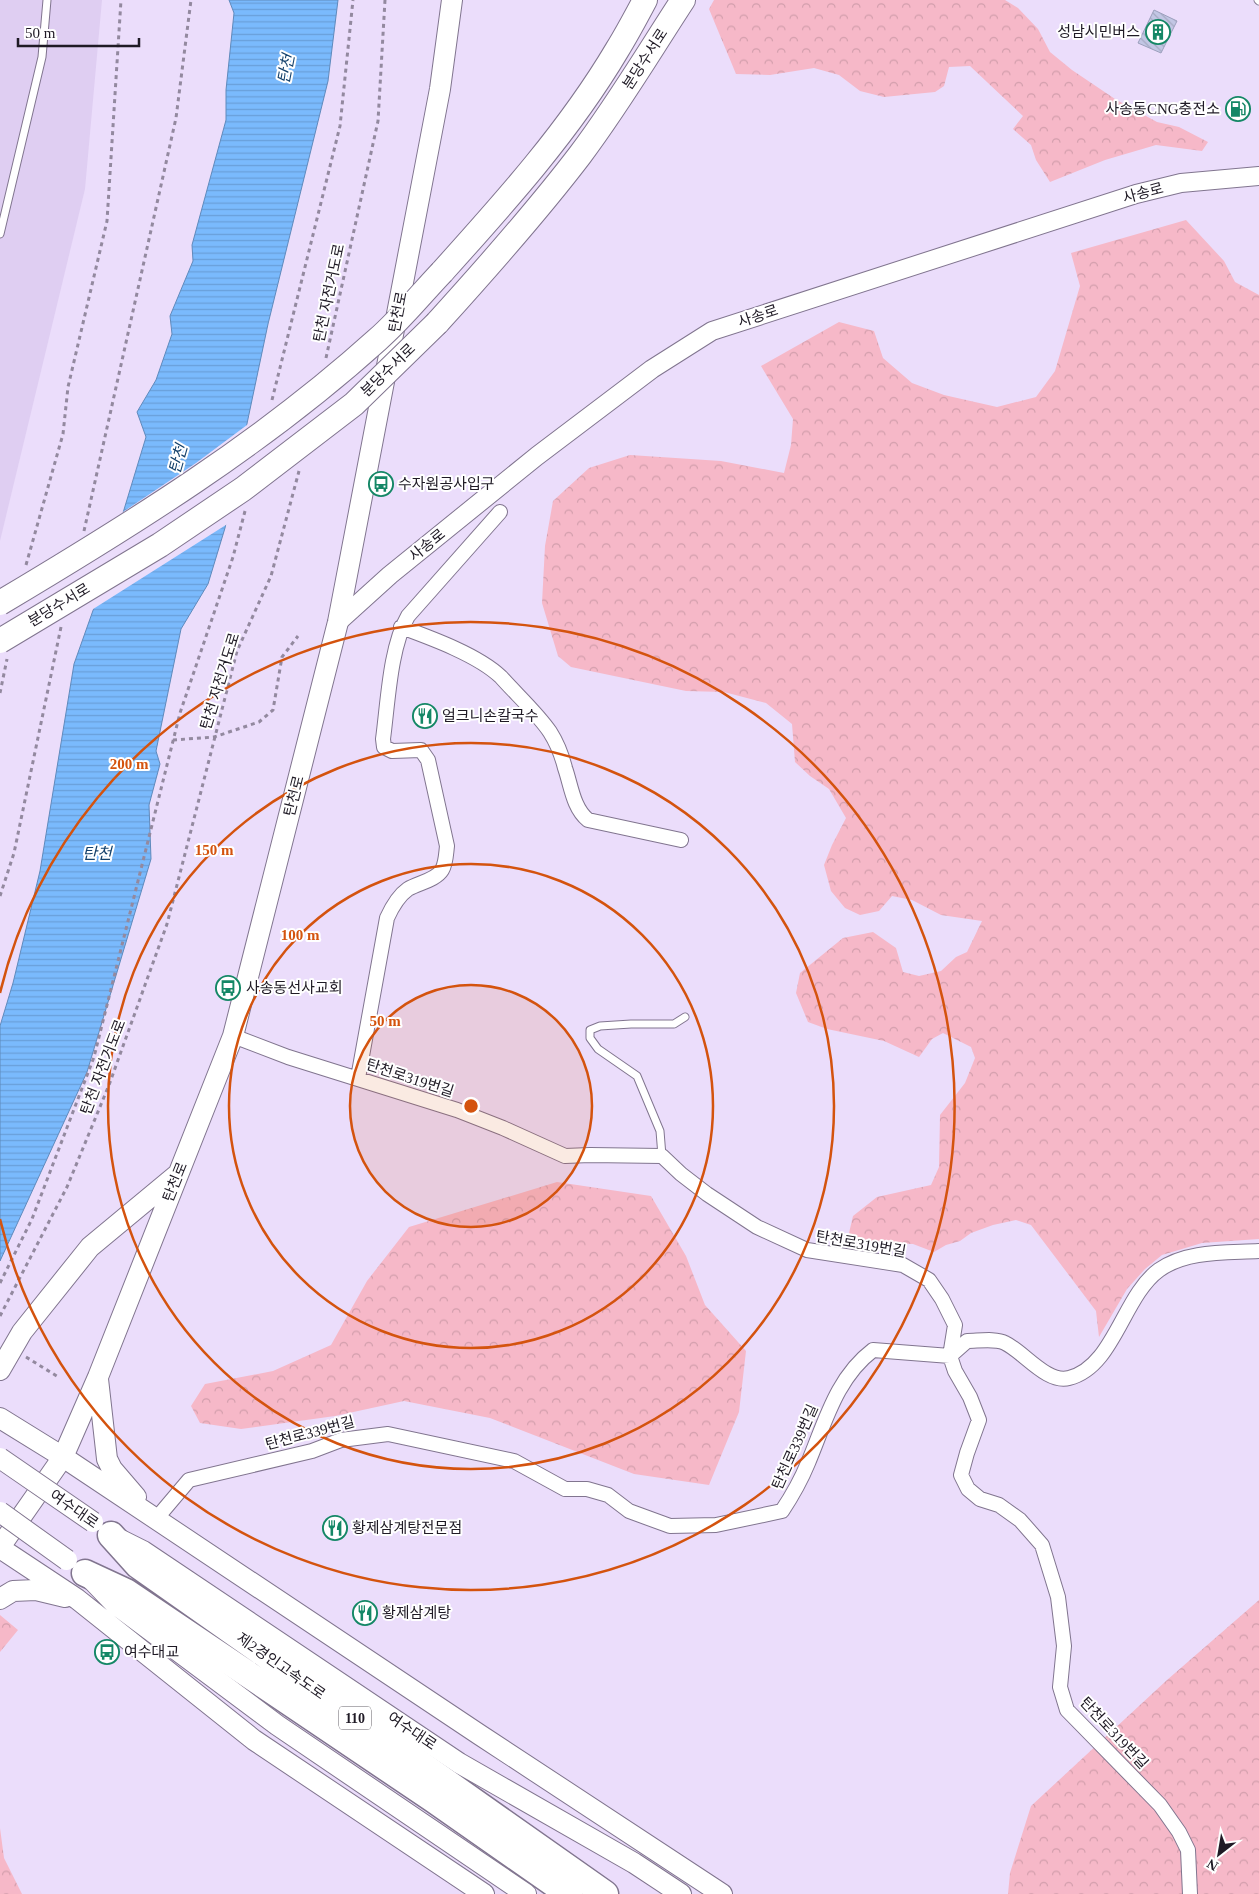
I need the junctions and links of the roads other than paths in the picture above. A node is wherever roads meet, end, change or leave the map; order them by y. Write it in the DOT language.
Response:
graph roads {
  1 [pos="47,0"];
  2 [pos="452,0"];
  3 [pos="645,0"];
  4 [pos="683,0"];
  5 [pos="1259,176"];
  6 [pos="0,234"];
  7 [pos="500,512"];
  8 [pos="0,603"];
  9 [pos="338,622"];
  10 [pos="401,627"];
  11 [pos="4,649"];
  12 [pos="681,840"];
  13 [pos="685,1017"];
  14 [pos="233,1036"];
  15 [pos="358,1078"];
  16 [pos="662,1156"];
  17 [pos="179,1172"];
  18 [pos="1259,1251"];
  19 [pos="950,1356"];
  20 [pos="0,1370"];
  21 [pos="98,1377"];
  22 [pos="6,1422"];
  23 [pos="63,1457"];
  24 [pos="0,1458"];
  25 [pos="0,1512"];
  26 [pos="156,1519"];
  27 [pos="102,1528"];
  28 [pos="0,1547"];
  29 [pos="76,1567"];
  30 [pos="0,1599"];
  31 [pos="77,1599"];
  32 [pos="484,1894"];
  33 [pos="526,1894"];
  34 [pos="569,1894"];
  35 [pos="605,1894"];
  36 [pos="681,1894"];
  37 [pos="722,1894"];
  38 [pos="1190,1894"];
  1 -- 6 [label="lane"];
  2 -- 9 [label="main road, 탄천로"];
  3 -- 8 [label="highway, 분당수서로, bridge"];
  4 -- 11 [label="highway, 분당수서로, bridge"];
  5 -- 9 [label="street, 사송로"];
  7 -- 10 [label="street"];
  9 -- 14 [label="main road, 탄천로"];
  10 -- 12 [label="street"];
  10 -- 15 [label="street"];
  13 -- 16 [label="lane"];
  14 -- 15 [label="street, 탄천로319번길"];
  14 -- 17 [label="main road, 탄천로"];
  15 -- 16 [label="street, 탄천로319번길"];
  16 -- 19 [label="street, 탄천로319번길"];
  17 -- 20 [label="main road"];
  17 -- 21 [label="main road, 탄천로"];
  18 -- 19 [label="street"];
  19 -- 26 [label="street, 탄천로339번길"];
  19 -- 38 [label="street, 탄천로319번길"];
  21 -- 23 [label="main road, 탄천로"];
  21 -- 26 [label="main road"];
  22 -- 23 [label="main road"];
  23 -- 26 [label="main road"];
  23 -- 28 [label="main road, 탄천로"];
  24 -- 27 [label="main road, 여수대로, bridge"];
  25 -- 29 [label="main road, bridge"];
  26 -- 37 [label="main road"];
  27 -- 35 [label="highway, 제2경인고속도로 / 110"];
  27 -- 36 [label="main road, 여수대로"];
  28 -- 31 [label="main road"];
  29 -- 33 [label="main road"];
  29 -- 34 [label="highway, 제2경인고속도로 / 110"];
  30 -- 31 [label="main road"];
  31 -- 32 [label="main road"];
}
